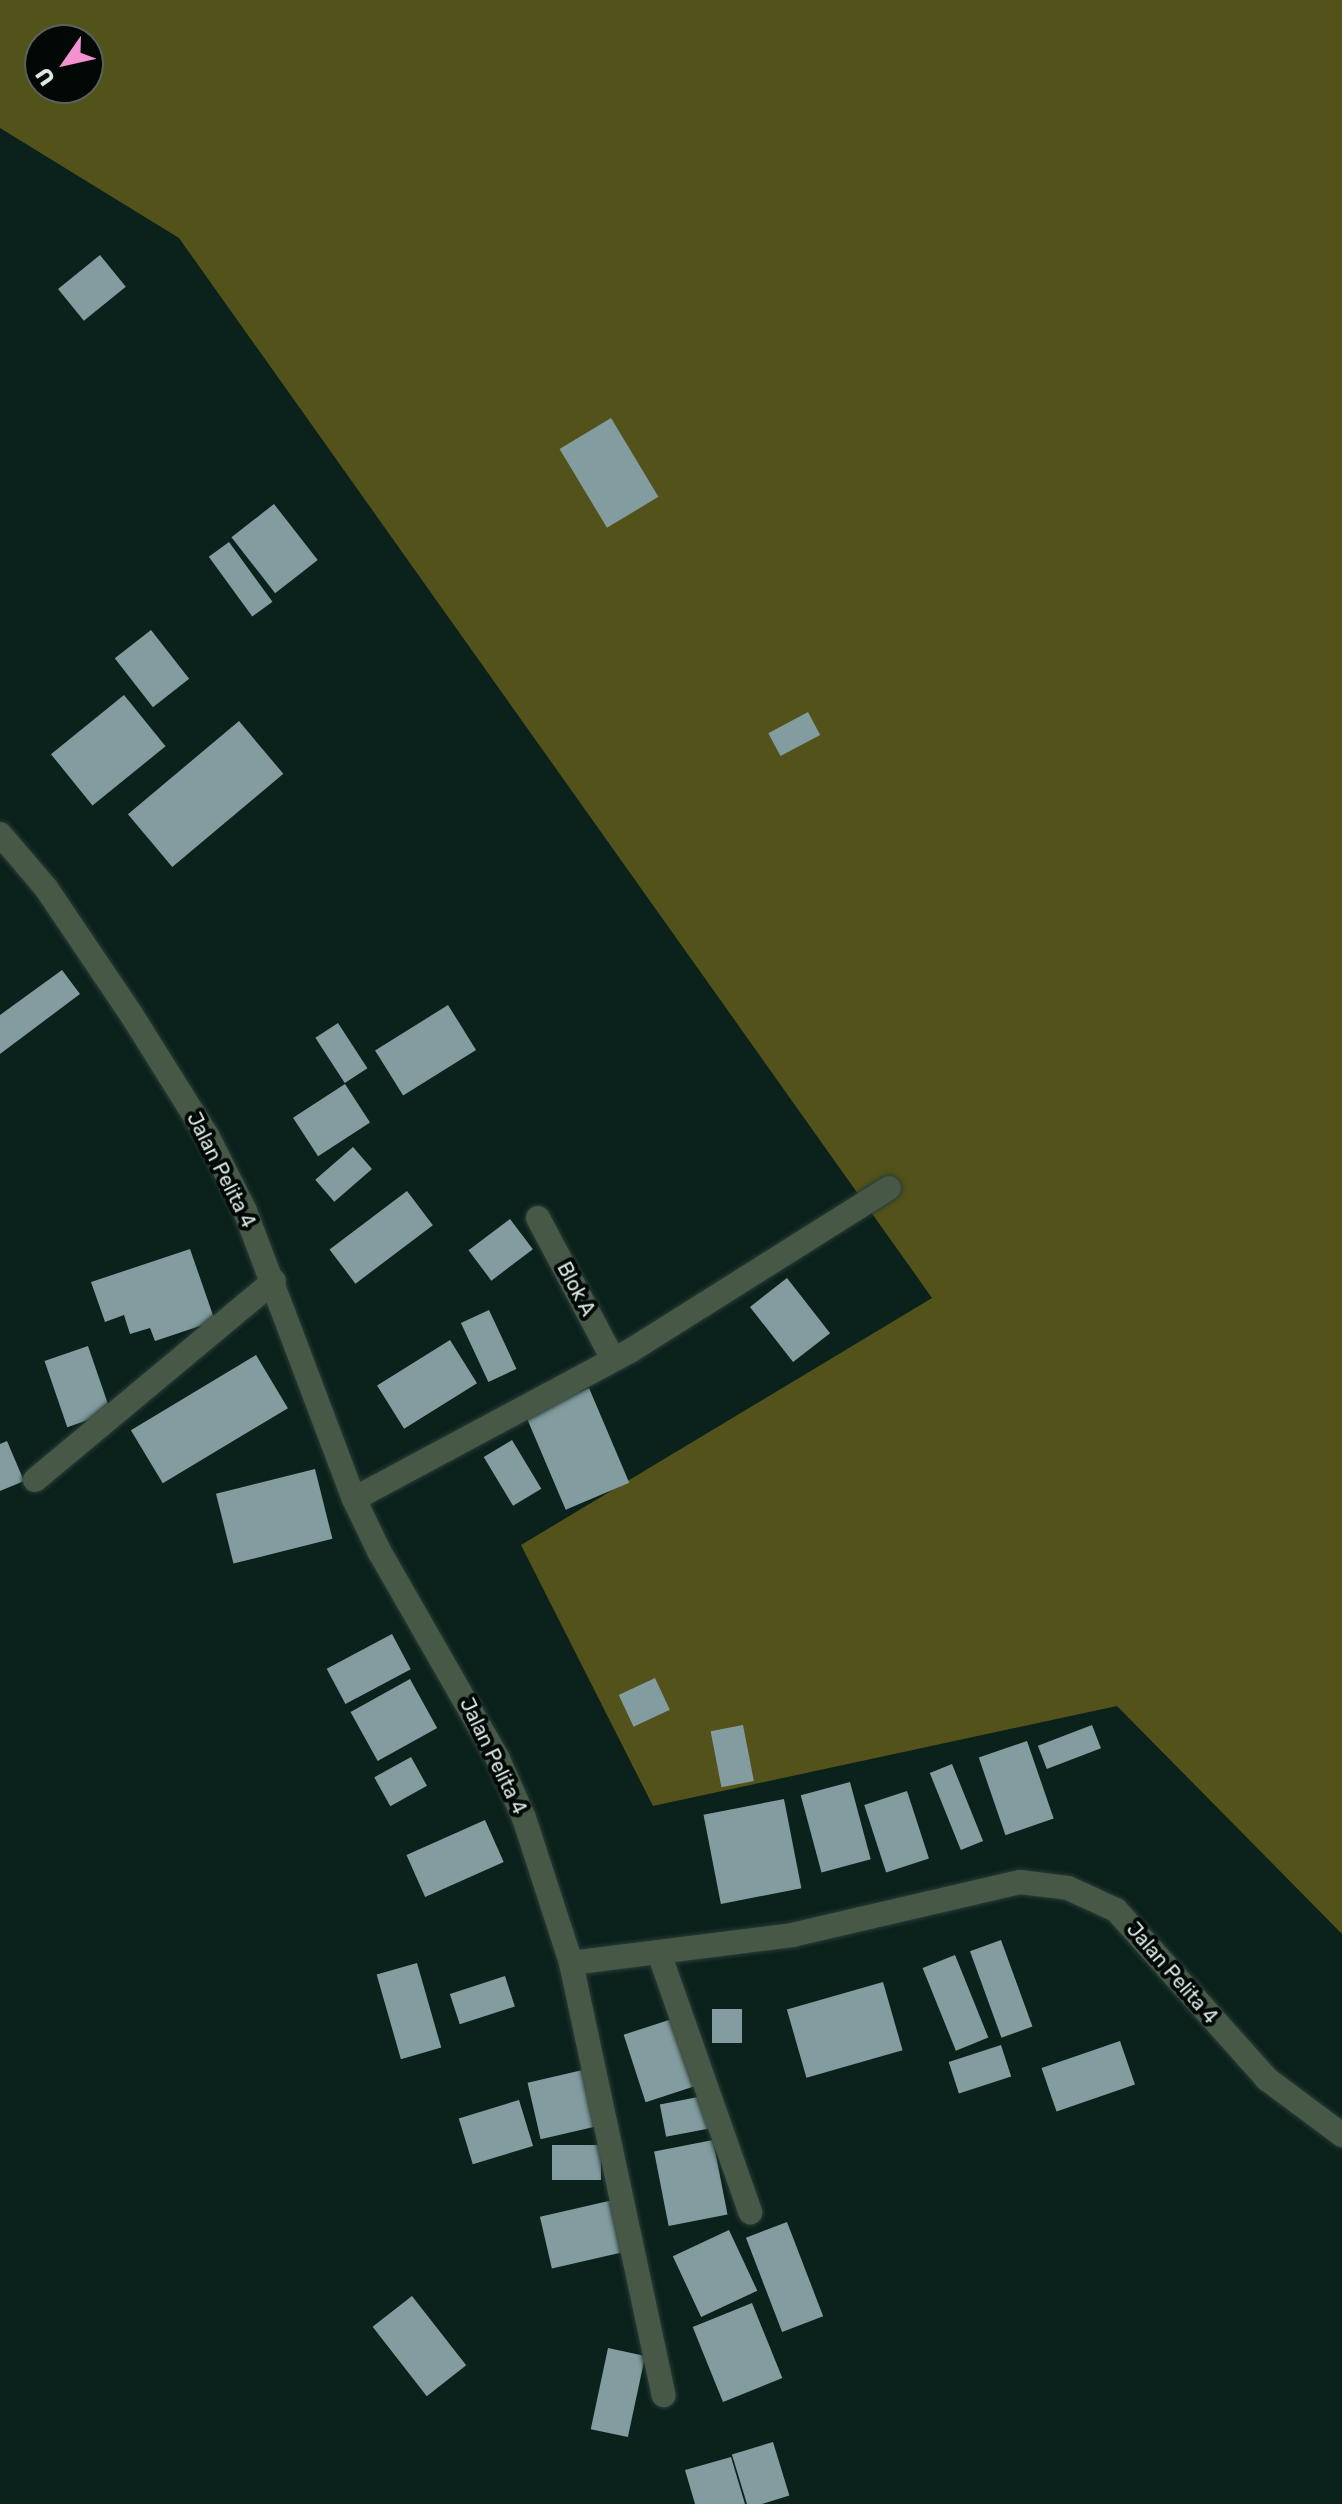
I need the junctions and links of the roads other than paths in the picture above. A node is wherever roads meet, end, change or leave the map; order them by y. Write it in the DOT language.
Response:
graph roads {
  1 [pos="0,834"];
  2 [pos="889,1188"];
  3 [pos="538,1218"];
  4 [pos="274,1281"];
  5 [pos="613,1359"];
  6 [pos="35,1480"];
  7 [pos="354,1499"];
  8 [pos="659,1953"];
  9 [pos="571,1963"];
  10 [pos="1342,2135"];
  11 [pos="750,2212"];
  12 [pos="664,2395"];
  1 -- 4 [label="street, Jalan Pelita 4"];
  2 -- 5 [label="street"];
  3 -- 5 [label="street, Blok A"];
  4 -- 6 [label="street"];
  4 -- 7 [label="street, Jalan Pelita 4"];
  5 -- 7 [label="street"];
  7 -- 9 [label="street, Jalan Pelita 4"];
  8 -- 9 [label="street, Jalan Pelita 4"];
  8 -- 10 [label="street, Jalan Pelita 4"];
  8 -- 11 [label="street"];
  9 -- 12 [label="street"];
}
